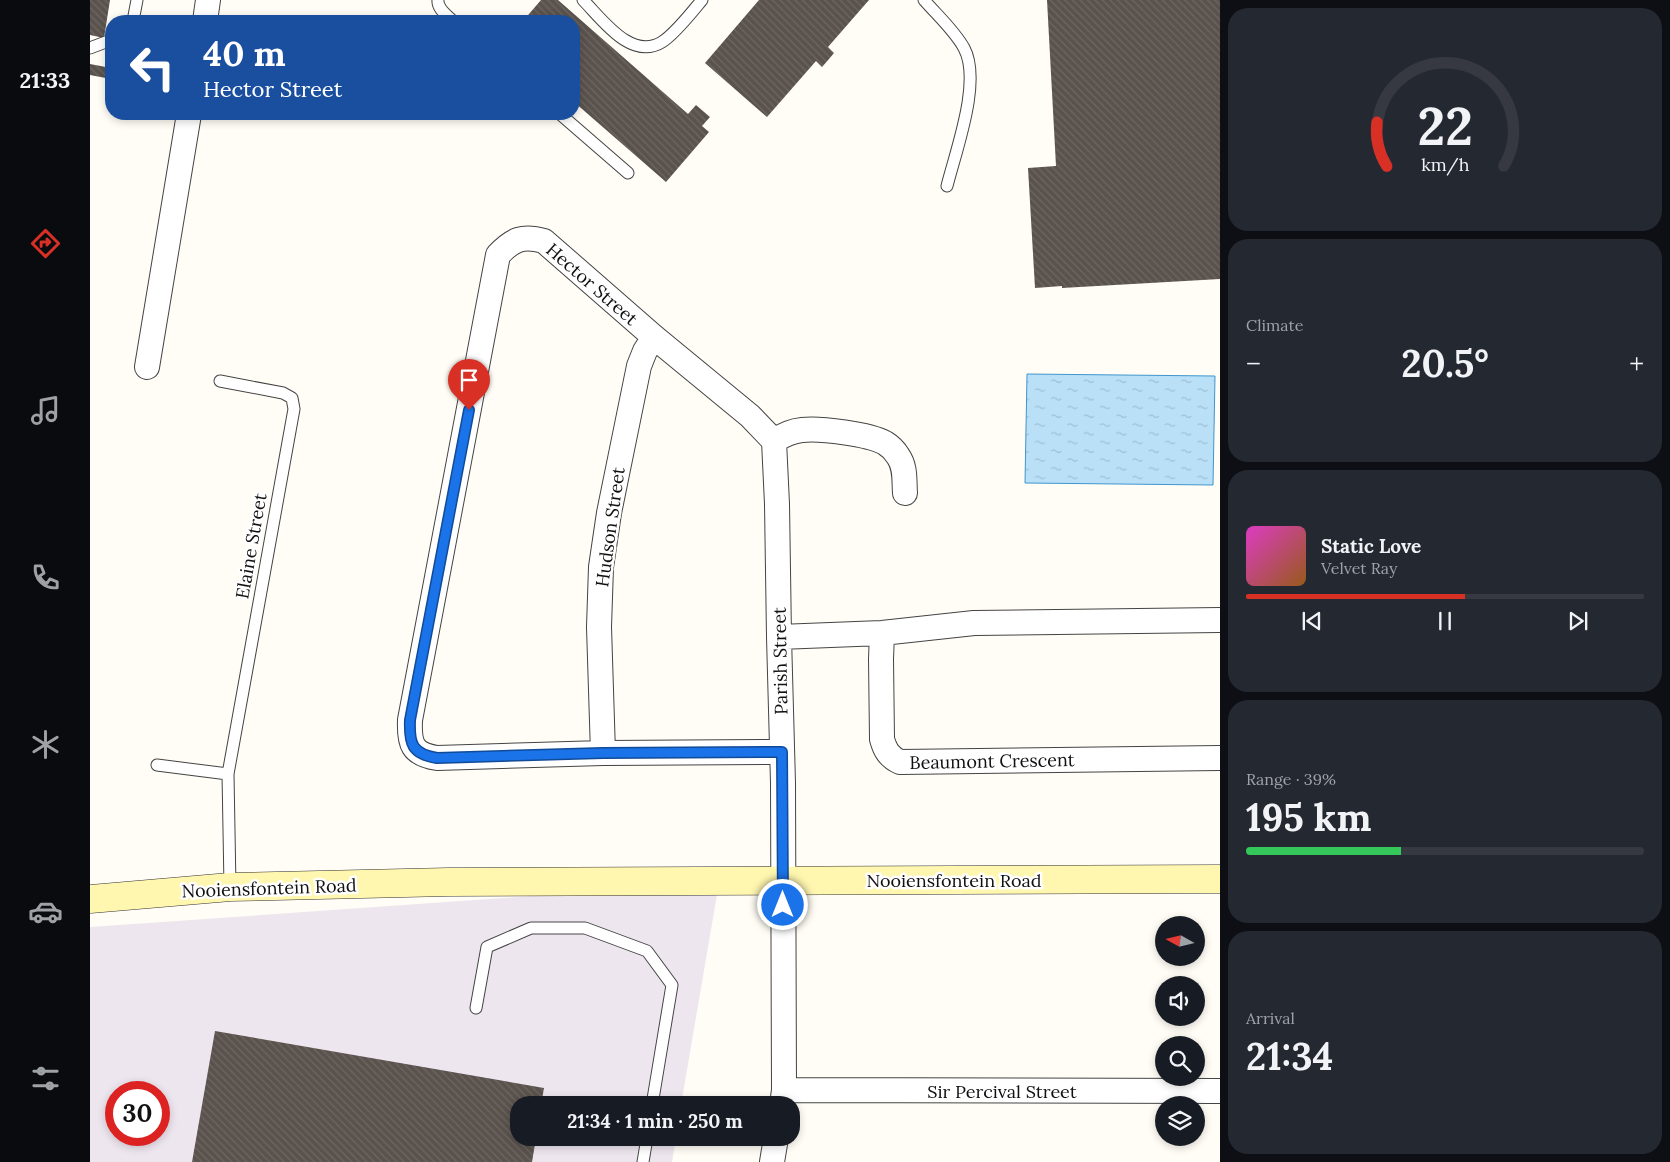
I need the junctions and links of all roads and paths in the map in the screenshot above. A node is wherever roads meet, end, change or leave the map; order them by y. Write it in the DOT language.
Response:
graph roads {
  1 [pos="137,0"];
  2 [pos="208,0"];
  3 [pos="438,0"];
  4 [pos="583,0"];
  5 [pos="702,0"];
  6 [pos="924,0"];
  7 [pos="134,15"];
  8 [pos="206,15"];
  9 [pos="446,15"];
  10 [pos="105,42"];
  11 [pos="90,48"];
  12 [pos="188,120"];
  13 [pos="567,120"];
  14 [pos="628,173"];
  15 [pos="947,186"];
  16 [pos="654,337"];
  17 [pos="146,367"];
  18 [pos="220,381"];
  19 [pos="774,441"];
  20 [pos="905,494"];
  21 [pos="1220,620"];
  22 [pos="882,633"];
  23 [pos="779,637"];
  24 [pos="782,752"];
  25 [pos="603,753"];
  26 [pos="1220,758"];
  27 [pos="157,765"];
  28 [pos="228,774"];
  29 [pos="1220,879"];
  30 [pos="783,880"];
  31 [pos="230,887"];
  32 [pos="90,899"];
  33 [pos="476,1008"];
  34 [pos="1220,1091"];
  35 [pos="654,1096"];
  36 [pos="783,1096"];
  37 [pos="800,1098"];
  38 [pos="646,1146"];
  39 [pos="775,1146"];
  40 [pos="643,1162"];
  41 [pos="772,1162"];
  1 -- 7 [label="lane"];
  2 -- 8 [label="street"];
  3 -- 9 [label="lane"];
  4 -- 5 [label="lane"];
  6 -- 15 [label="lane"];
  10 -- 11 [label="lane"];
  12 -- 17 [label="street"];
  13 -- 14 [label="lane"];
  16 -- 19 [label="street, Hector Street"];
  16 -- 25 [label="street, Hudson Street"];
  16 -- 25 [label="street, Hector Street"];
  18 -- 28 [label="lane, Elaine Street"];
  19 -- 20 [label="street"];
  19 -- 23 [label="street, Parish Street"];
  21 -- 22 [label="street"];
  22 -- 23 [label="street"];
  22 -- 26 [label="street, Beaumont Crescent"];
  23 -- 24 [label="street, Parish Street"];
  24 -- 25 [label="street, Hector Street"];
  24 -- 30 [label="street, Parish Street"];
  27 -- 28 [label="lane"];
  28 -- 31 [label="lane, Elaine Street"];
  29 -- 30 [label="street, Nooiensfontein Road"];
  30 -- 31 [label="street, Nooiensfontein Road"];
  30 -- 36 [label="street, Sir Percival Street"];
  31 -- 32 [label="street, Nooiensfontein Road"];
  33 -- 35 [label="lane"];
  34 -- 37 [label="street, Sir Percival Street"];
  38 -- 40 [label="lane"];
  39 -- 41 [label="street"];
}
